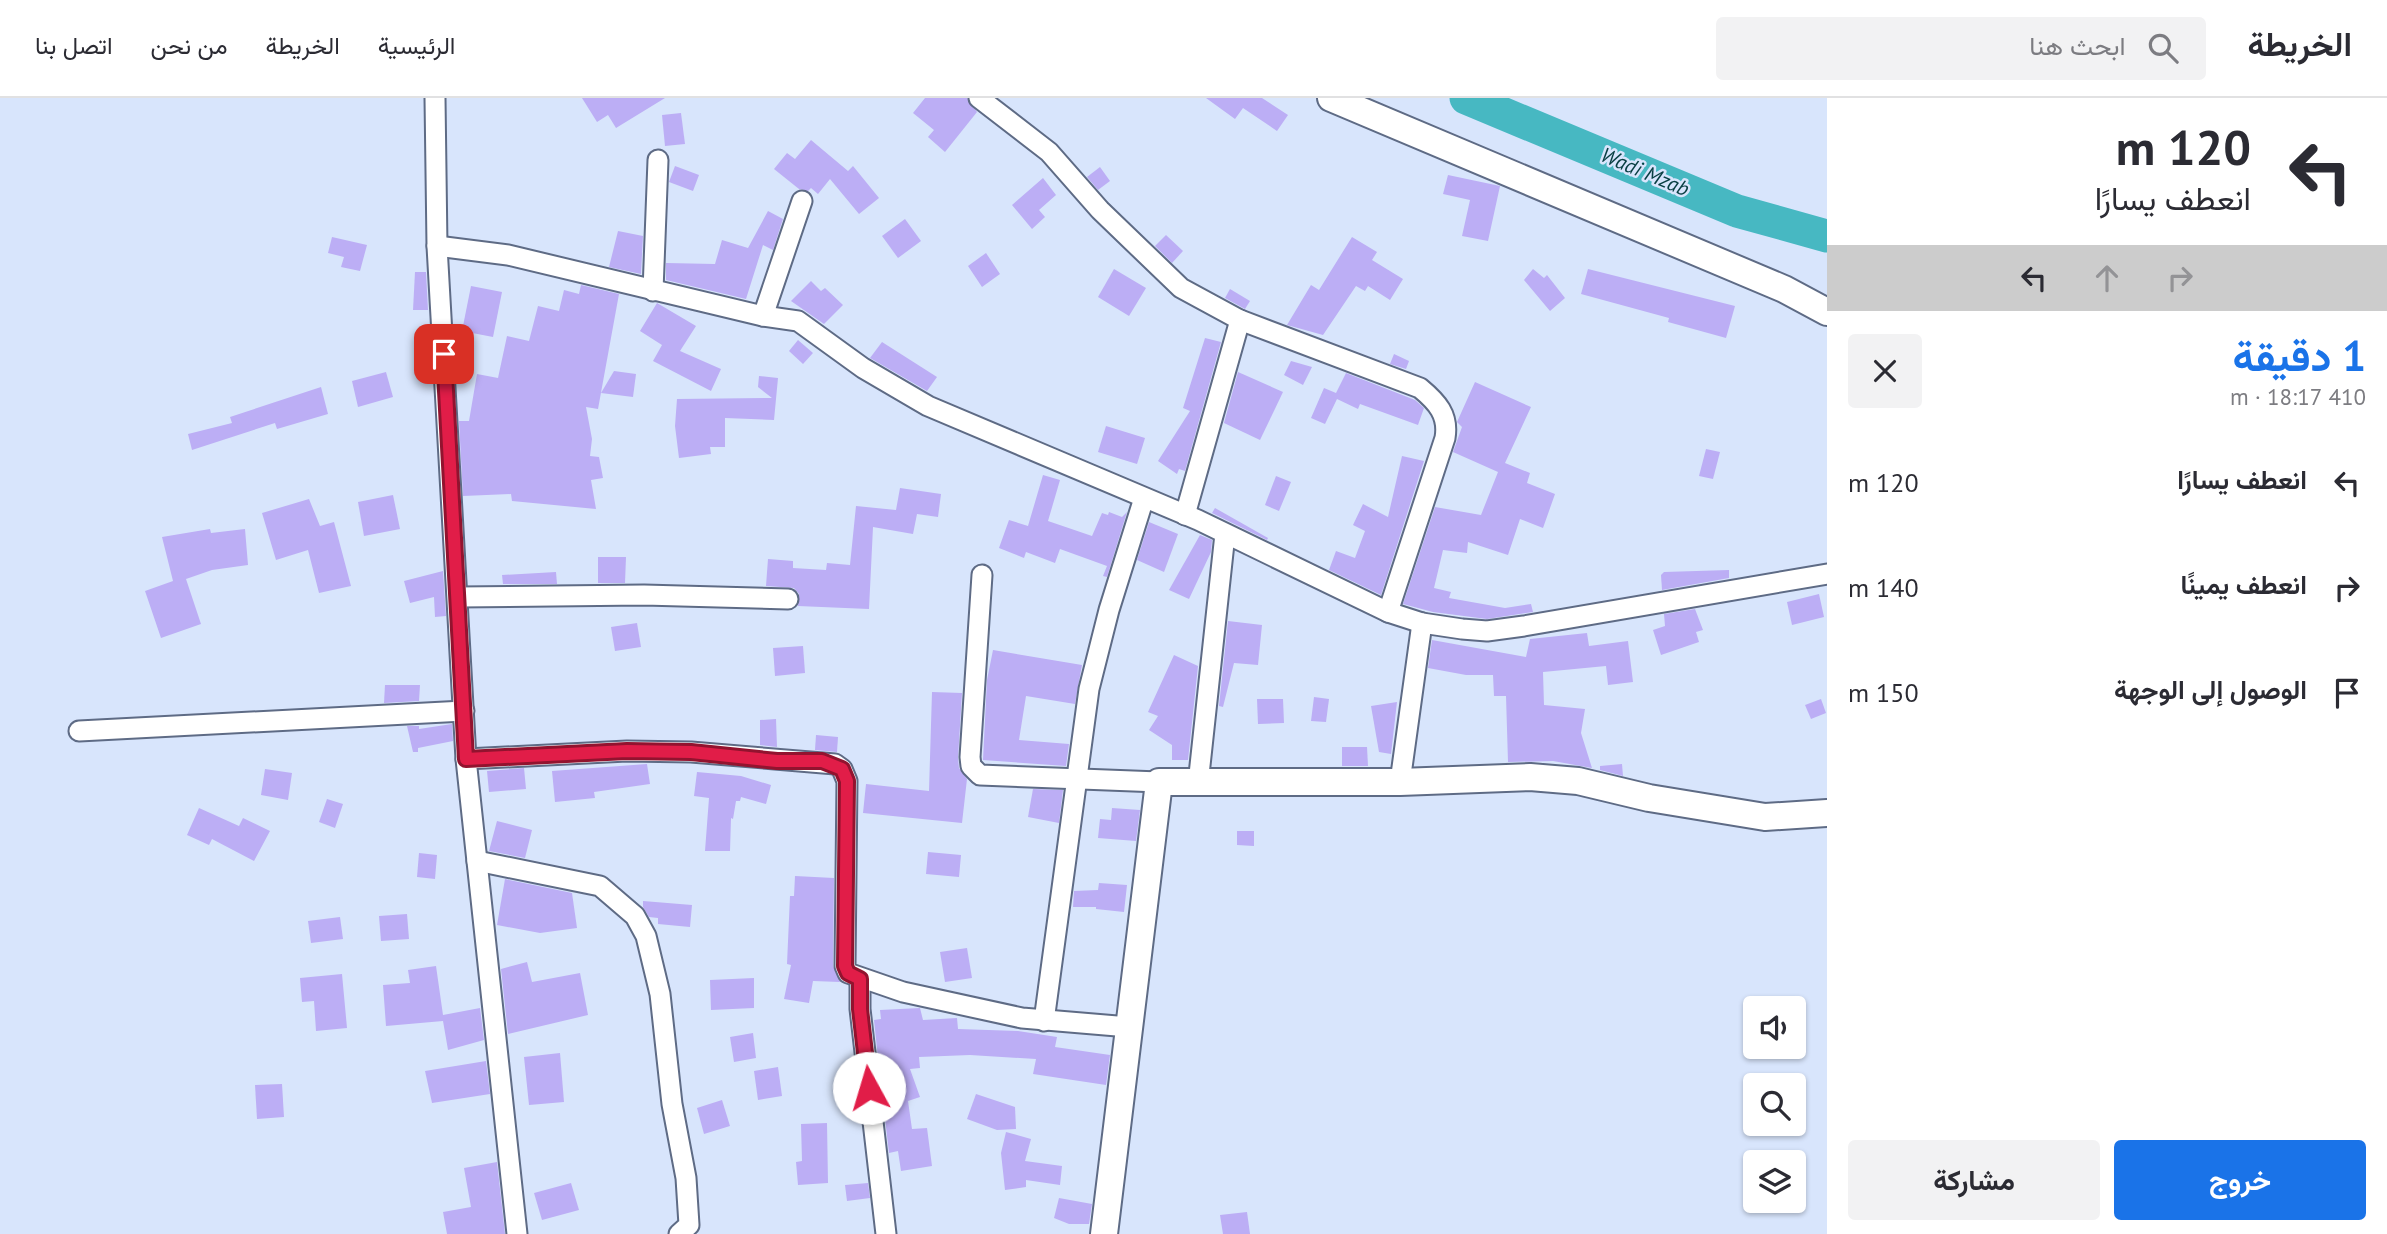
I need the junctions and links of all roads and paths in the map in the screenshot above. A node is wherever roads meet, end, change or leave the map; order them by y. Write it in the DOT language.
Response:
graph roads {
  1 [pos="435,98"];
  2 [pos="979,98"];
  3 [pos="1331,98"];
  4 [pos="658,160"];
  5 [pos="802,201"];
  6 [pos="437,246"];
  7 [pos="653,290"];
  8 [pos="1827,312"];
  9 [pos="763,316"];
  10 [pos="1240,320"];
  11 [pos="1144,498"];
  12 [pos="1185,515"];
  13 [pos="1225,534"];
  14 [pos="1827,574"];
  15 [pos="982,575"];
  16 [pos="458,597"];
  17 [pos="788,599"];
  18 [pos="1388,612"];
  19 [pos="1422,624"];
  20 [pos="464,711"];
  21 [pos="79,731"];
  22 [pos="466,759"];
  23 [pos="1076,778"];
  24 [pos="1159,782"];
  25 [pos="1400,782"];
  26 [pos="1198,784"];
  27 [pos="1827,813"];
  28 [pos="477,861"];
  29 [pos="860,979"];
  30 [pos="1044,1021"];
  31 [pos="1129,1027"];
  32 [pos="517,1234"];
  33 [pos="680,1234"];
  34 [pos="886,1234"];
  35 [pos="1104,1234"];
  1 -- 6 [label="street"];
  2 -- 10 [label="street"];
  3 -- 8 [label="street"];
  4 -- 7 [label="street"];
  5 -- 9 [label="street"];
  6 -- 7 [label="street"];
  6 -- 16 [label="street"];
  7 -- 9 [label="street"];
  9 -- 11 [label="street"];
  10 -- 12 [label="street"];
  10 -- 18 [label="street"];
  11 -- 12 [label="street"];
  11 -- 23 [label="street"];
  12 -- 13 [label="street"];
  13 -- 18 [label="street"];
  13 -- 26 [label="street"];
  14 -- 19 [label="street"];
  15 -- 23 [label="street"];
  16 -- 17 [label="street"];
  16 -- 20 [label="street"];
  18 -- 19 [label="street"];
  19 -- 25 [label="street"];
  20 -- 21 [label="street"];
  20 -- 22 [label="street"];
  22 -- 28 [label="street"];
  22 -- 29 [label="street"];
  23 -- 24 [label="street"];
  23 -- 30 [label="street"];
  24 -- 26 [label="street"];
  24 -- 31 [label="street"];
  25 -- 26 [label="street"];
  25 -- 27 [label="street"];
  28 -- 32 [label="street"];
  28 -- 33 [label="street"];
  29 -- 30 [label="street"];
  29 -- 34 [label="street"];
  30 -- 31 [label="street"];
  31 -- 35 [label="street"];
}
